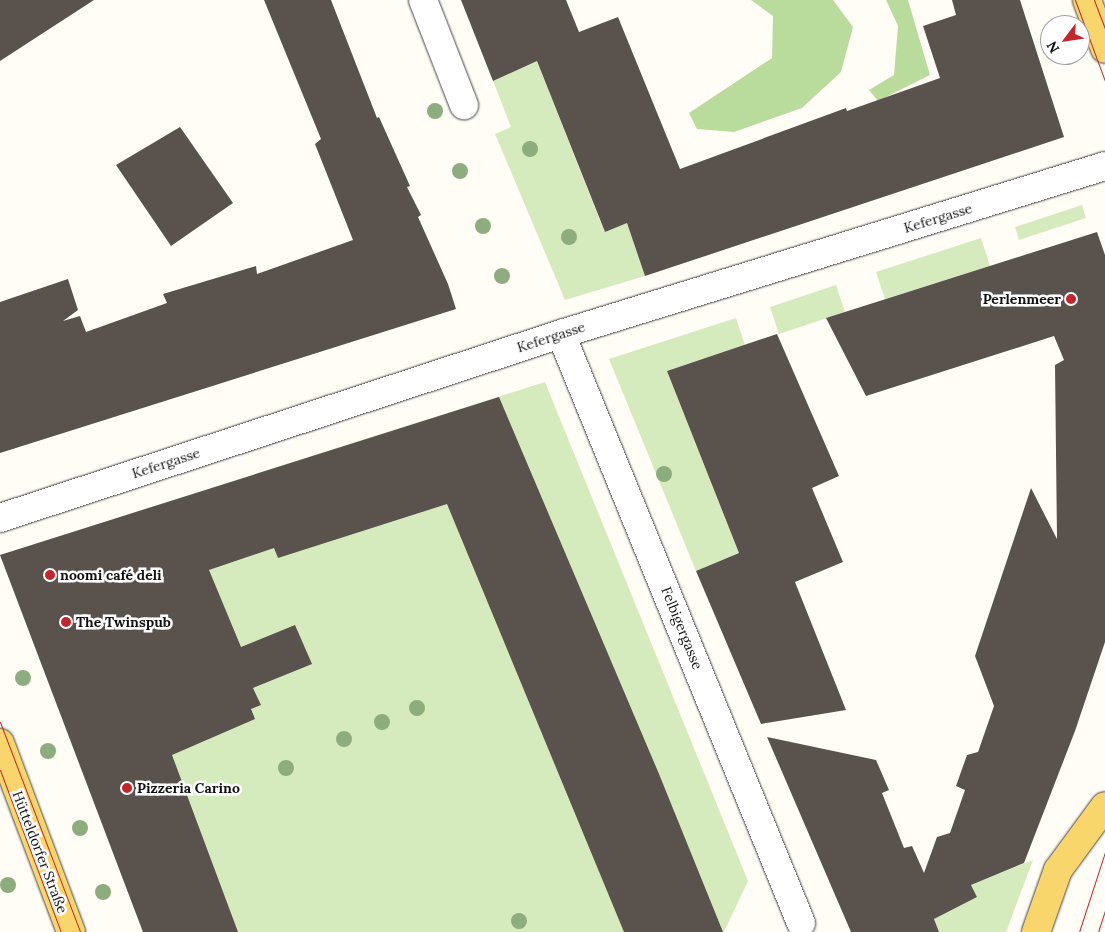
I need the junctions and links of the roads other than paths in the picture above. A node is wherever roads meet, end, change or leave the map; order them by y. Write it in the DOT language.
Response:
graph roads {
  1 [pos="422,0"];
  2 [pos="1087,0"];
  3 [pos="1105,50"];
  4 [pos="464,105"];
  5 [pos="1105,166"];
  6 [pos="561,334"];
  7 [pos="0,518"];
  8 [pos="0,743"];
  9 [pos="1105,806"];
  10 [pos="801,923"];
  11 [pos="70,932"];
  12 [pos="1036,932"];
  1 -- 4 [label="street"];
  2 -- 3 [label="main road"];
  5 -- 6 [label="street, Kefergasse"];
  6 -- 7 [label="street, Kefergasse"];
  6 -- 10 [label="street, Felbigergasse"];
  8 -- 11 [label="main road, Hütteldorfer Straße"];
  9 -- 12 [label="main road"];
}
